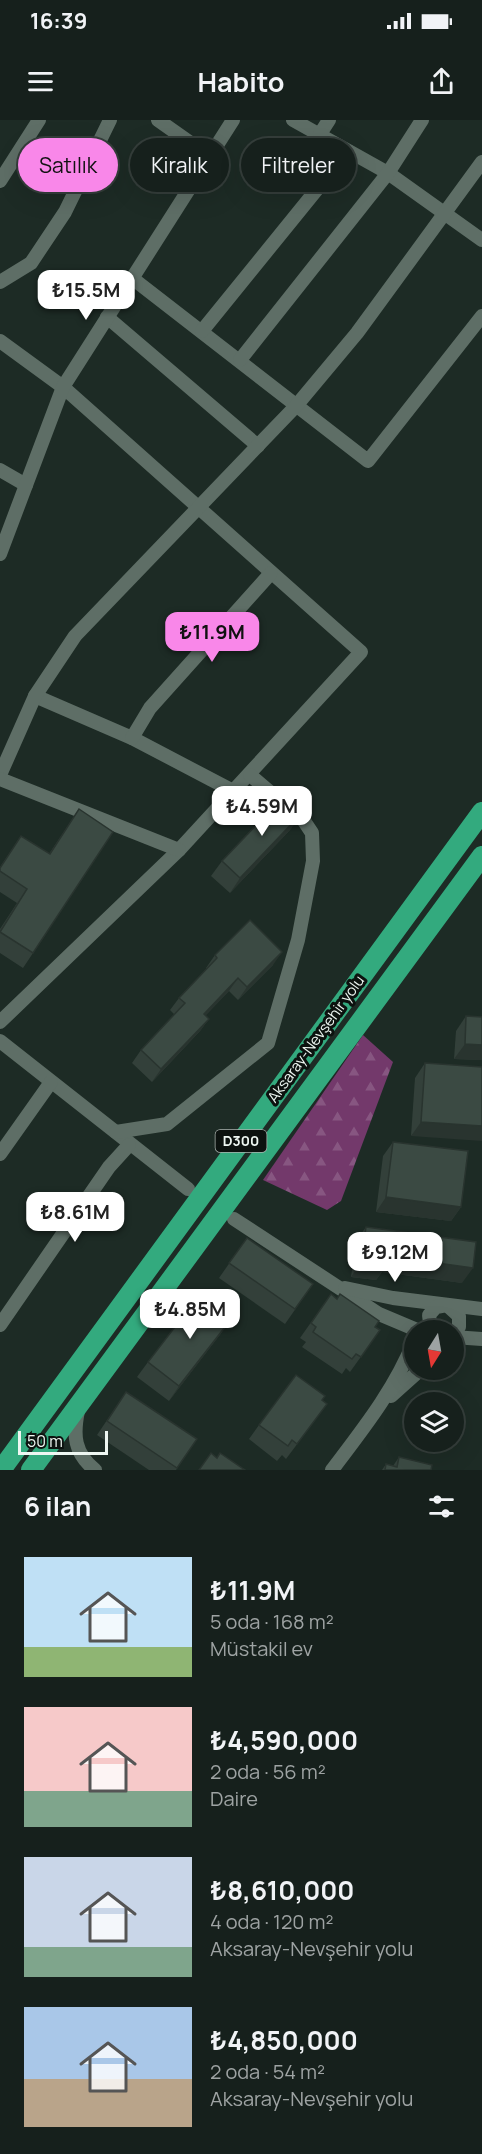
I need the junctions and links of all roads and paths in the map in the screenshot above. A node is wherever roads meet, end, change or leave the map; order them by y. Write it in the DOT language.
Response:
graph roads {
  1 [pos="39,120"];
  2 [pos="110,120"];
  3 [pos="158,120"];
  4 [pos="233,120"];
  5 [pos="293,120"];
  6 [pos="328,120"];
  7 [pos="423,120"];
  8 [pos="320,134"];
  9 [pos="184,138"];
  10 [pos="221,138"];
  11 [pos="327,138"];
  12 [pos="356,155"];
  13 [pos="482,162"];
  14 [pos="388,173"];
  15 [pos="0,181"];
  16 [pos="186,192"];
  17 [pos="315,192"];
  18 [pos="446,214"];
  19 [pos="482,240"];
  20 [pos="132,278"];
  21 [pos="0,282"];
  22 [pos="482,316"];
  23 [pos="107,317"];
  24 [pos="202,331"];
  25 [pos="0,341"];
  26 [pos="240,360"];
  27 [pos="63,387"];
  28 [pos="296,406"];
  29 [pos="258,446"];
  30 [pos="0,470"];
  31 [pos="26,484"];
  32 [pos="199,507"];
  33 [pos="0,554"];
  34 [pos="271,573"];
  35 [pos="35,696"];
  36 [pos="132,738"];
  37 [pos="250,775"];
  38 [pos="0,777"];
  39 [pos="235,792"];
  40 [pos="482,812"];
  41 [pos="179,850"];
  42 [pos="482,856"];
  43 [pos="0,1022"];
  44 [pos="0,1041"];
  45 [pos="51,1082"];
  46 [pos="116,1132"];
  47 [pos="129,1145"];
  48 [pos="0,1154"];
  49 [pos="188,1188"];
  50 [pos="234,1219"];
  51 [pos="339,1287"];
  52 [pos="447,1305"];
  53 [pos="482,1309"];
  54 [pos="429,1315"];
  55 [pos="1,1320"];
  56 [pos="425,1320"];
  57 [pos="430,1320"];
  58 [pos="458,1320"];
  59 [pos="404,1324"];
  60 [pos="464,1336"];
  61 [pos="482,1339"];
  62 [pos="404,1365"];
  63 [pos="409,1380"];
  64 [pos="79,1405"];
  65 [pos="379,1408"];
  66 [pos="42,1414"];
  67 [pos="0,1460"];
  68 [pos="1,1470"];
  69 [pos="31,1470"];
  70 [pos="94,1470"];
  71 [pos="332,1470"];
  1 -- 15 [label="street"];
  2 -- 21 [label="street"];
  3 -- 9 [label="street"];
  4 -- 10 [label="street"];
  5 -- 8 [label="street"];
  6 -- 8 [label="street"];
  7 -- 14 [label="street"];
  8 -- 11 [label="street"];
  12 -- 14 [label="street"];
  13 -- 18 [label="street"];
  14 -- 18 [label="street"];
  14 -- 26 [label="street"];
  16 -- 20 [label="street"];
  17 -- 24 [label="street"];
  18 -- 19 [label="street"];
  18 -- 28 [label="street"];
  20 -- 23 [label="street"];
  20 -- 24 [label="street"];
  22 -- 28 [label="street"];
  23 -- 27 [label="street"];
  23 -- 29 [label="street"];
  24 -- 26 [label="street"];
  25 -- 27 [label="street"];
  26 -- 28 [label="street"];
  27 -- 31 [label="street"];
  27 -- 32 [label="street"];
  28 -- 29 [label="street"];
  29 -- 32 [label="street"];
  30 -- 31 [label="street"];
  31 -- 33 [label="street"];
  32 -- 34 [label="street"];
  32 -- 35 [label="street"];
  34 -- 36 [label="street"];
  34 -- 37 [label="street"];
  35 -- 36 [label="street"];
  35 -- 38 [label="street"];
  36 -- 39 [label="street"];
  37 -- 39 [label="street"];
  37 -- 46 [label="street"];
  38 -- 41 [label="street"];
  39 -- 41 [label="street"];
  40 -- 66 [label="highway, Aksaray-Nevşehir yolu / D300"];
  41 -- 43 [label="street"];
  42 -- 64 [label="highway, Aksaray-Nevşehir yolu / D300"];
  44 -- 45 [label="street"];
  45 -- 46 [label="street"];
  45 -- 48 [label="street"];
  46 -- 47 [label="street"];
  47 -- 49 [label="street"];
  47 -- 55 [label="street"];
  50 -- 51 [label="street"];
  51 -- 52 [label="street"];
  51 -- 59 [label="street"];
  52 -- 53 [label="street"];
  52 -- 54 [label="street"];
  52 -- 58 [label="street"];
  54 -- 56 [label="street"];
  54 -- 57 [label="street"];
  60 -- 61 [label="street"];
  62 -- 65 [label="street"];
  63 -- 65 [label="street"];
  64 -- 69 [label="highway, Aksaray-Nevşehir yolu / D300"];
  64 -- 70 [label="street"];
  65 -- 71 [label="street"];
  66 -- 67 [label="street"];
  66 -- 68 [label="highway, Aksaray-Nevşehir yolu / D300"];
}
